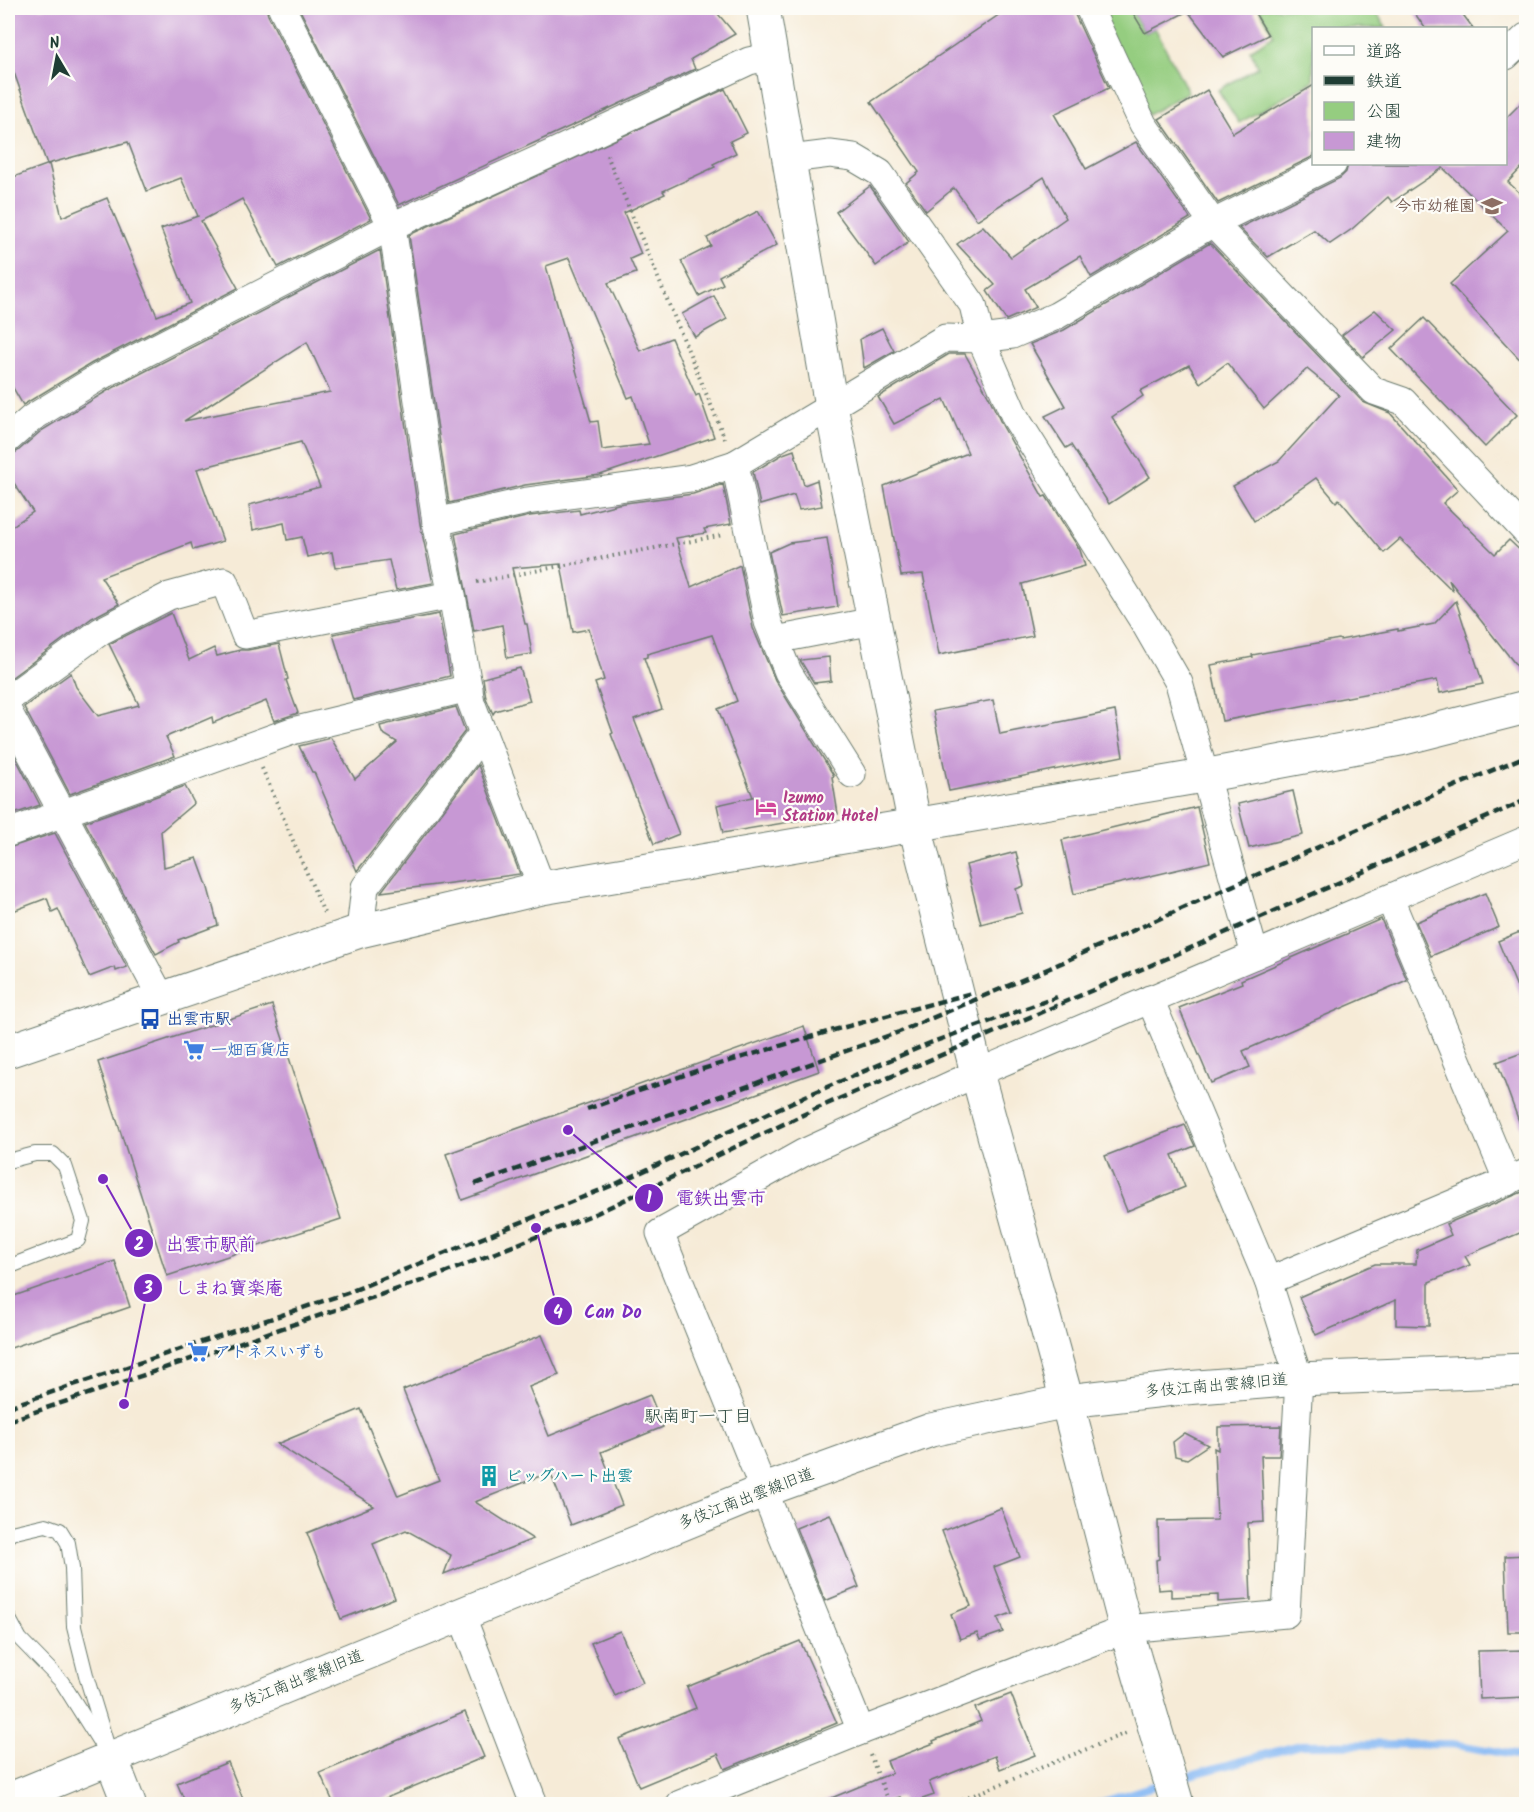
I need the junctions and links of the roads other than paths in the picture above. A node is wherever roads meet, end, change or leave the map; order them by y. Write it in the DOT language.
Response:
graph roads {
  1 [pos="282,8"];
  2 [pos="763,8"];
  3 [pos="1089,8"];
  4 [pos="1527,37"];
  5 [pos="1507,55"];
  6 [pos="772,56"];
  7 [pos="790,159"];
  8 [pos="1331,165"];
  9 [pos="1213,223"];
  10 [pos="392,225"];
  11 [pos="981,339"];
  12 [pos="831,406"];
  13 [pos="8,439"];
  14 [pos="735,464"];
  15 [pos="436,522"];
  16 [pos="1527,532"];
  17 [pos="451,591"];
  18 [pos="874,621"];
  19 [pos="775,640"];
  20 [pos="469,688"];
  21 [pos="8,699"];
  22 [pos="1527,707"];
  23 [pos="8,711"];
  24 [pos="483,733"];
  25 [pos="852,774"];
  26 [pos="1203,776"];
  27 [pos="63,814"];
  28 [pos="915,826"];
  29 [pos="8,833"];
  30 [pos="1527,840"];
  31 [pos="542,888"];
  32 [pos="1390,899"];
  33 [pos="348,935"];
  34 [pos="1255,955"];
  35 [pos="160,998"];
  36 [pos="1150,999"];
  37 [pos="8,1052"];
  38 [pos="977,1072"];
  39 [pos="8,1161"];
  40 [pos="1517,1177"];
  41 [pos="8,1267"];
  42 [pos="1268,1281"];
  43 [pos="1527,1370"];
  44 [pos="1299,1379"];
  45 [pos="1067,1401"];
  46 [pos="765,1490"];
  47 [pos="8,1536"];
  48 [pos="461,1614"];
  49 [pos="8,1617"];
  50 [pos="1126,1629"];
  51 [pos="861,1731"];
  52 [pos="111,1758"];
  53 [pos="8,1800"];
  54 [pos="129,1804"];
  55 [pos="534,1804"];
  56 [pos="680,1804"];
  57 [pos="1177,1804"];
  1 -- 10 [label="street"];
  2 -- 6 [label="street"];
  3 -- 9 [label="street"];
  4 -- 5 [label="street"];
  6 -- 7 [label="street"];
  6 -- 10 [label="street"];
  7 -- 11 [label="street"];
  7 -- 12 [label="street"];
  8 -- 9 [label="street"];
  9 -- 11 [label="street"];
  9 -- 16 [label="street"];
  10 -- 13 [label="street"];
  10 -- 15 [label="street"];
  11 -- 12 [label="street"];
  11 -- 26 [label="street"];
  12 -- 14 [label="street"];
  12 -- 18 [label="street"];
  14 -- 15 [label="street"];
  14 -- 19 [label="street"];
  15 -- 17 [label="street"];
  17 -- 20 [label="street"];
  17 -- 21 [label="street"];
  18 -- 19 [label="street"];
  18 -- 28 [label="street"];
  19 -- 25 [label="street"];
  20 -- 24 [label="street"];
  20 -- 27 [label="street"];
  22 -- 26 [label="street"];
  23 -- 27 [label="street"];
  24 -- 31 [label="street"];
  24 -- 33 [label="street"];
  26 -- 28 [label="street"];
  26 -- 34 [label="street"];
  27 -- 29 [label="street"];
  27 -- 35 [label="street"];
  28 -- 31 [label="street"];
  28 -- 38 [label="street"];
  30 -- 32 [label="street"];
  31 -- 33 [label="street"];
  32 -- 34 [label="street"];
  32 -- 40 [label="street"];
  33 -- 35 [label="street"];
  34 -- 36 [label="street"];
  35 -- 37 [label="street"];
  36 -- 38 [label="street"];
  36 -- 42 [label="street"];
  38 -- 45 [label="street"];
  38 -- 46 [label="street"];
  39 -- 41 [label="lane"];
  40 -- 42 [label="street"];
  42 -- 44 [label="street"];
  43 -- 44 [label="street, 多伎江南出雲線旧道"];
  44 -- 45 [label="street, 多伎江南出雲線旧道"];
  44 -- 50 [label="street"];
  45 -- 46 [label="street, 多伎江南出雲線旧道"];
  45 -- 50 [label="street"];
  46 -- 48 [label="street, 多伎江南出雲線旧道"];
  46 -- 51 [label="street"];
  47 -- 52 [label="lane"];
  48 -- 52 [label="street, 多伎江南出雲線旧道"];
  48 -- 55 [label="street"];
  49 -- 52 [label="lane"];
  50 -- 51 [label="street"];
  50 -- 57 [label="street"];
  51 -- 56 [label="street"];
  52 -- 53 [label="street, 多伎江南出雲線旧道"];
  52 -- 54 [label="street"];
}
